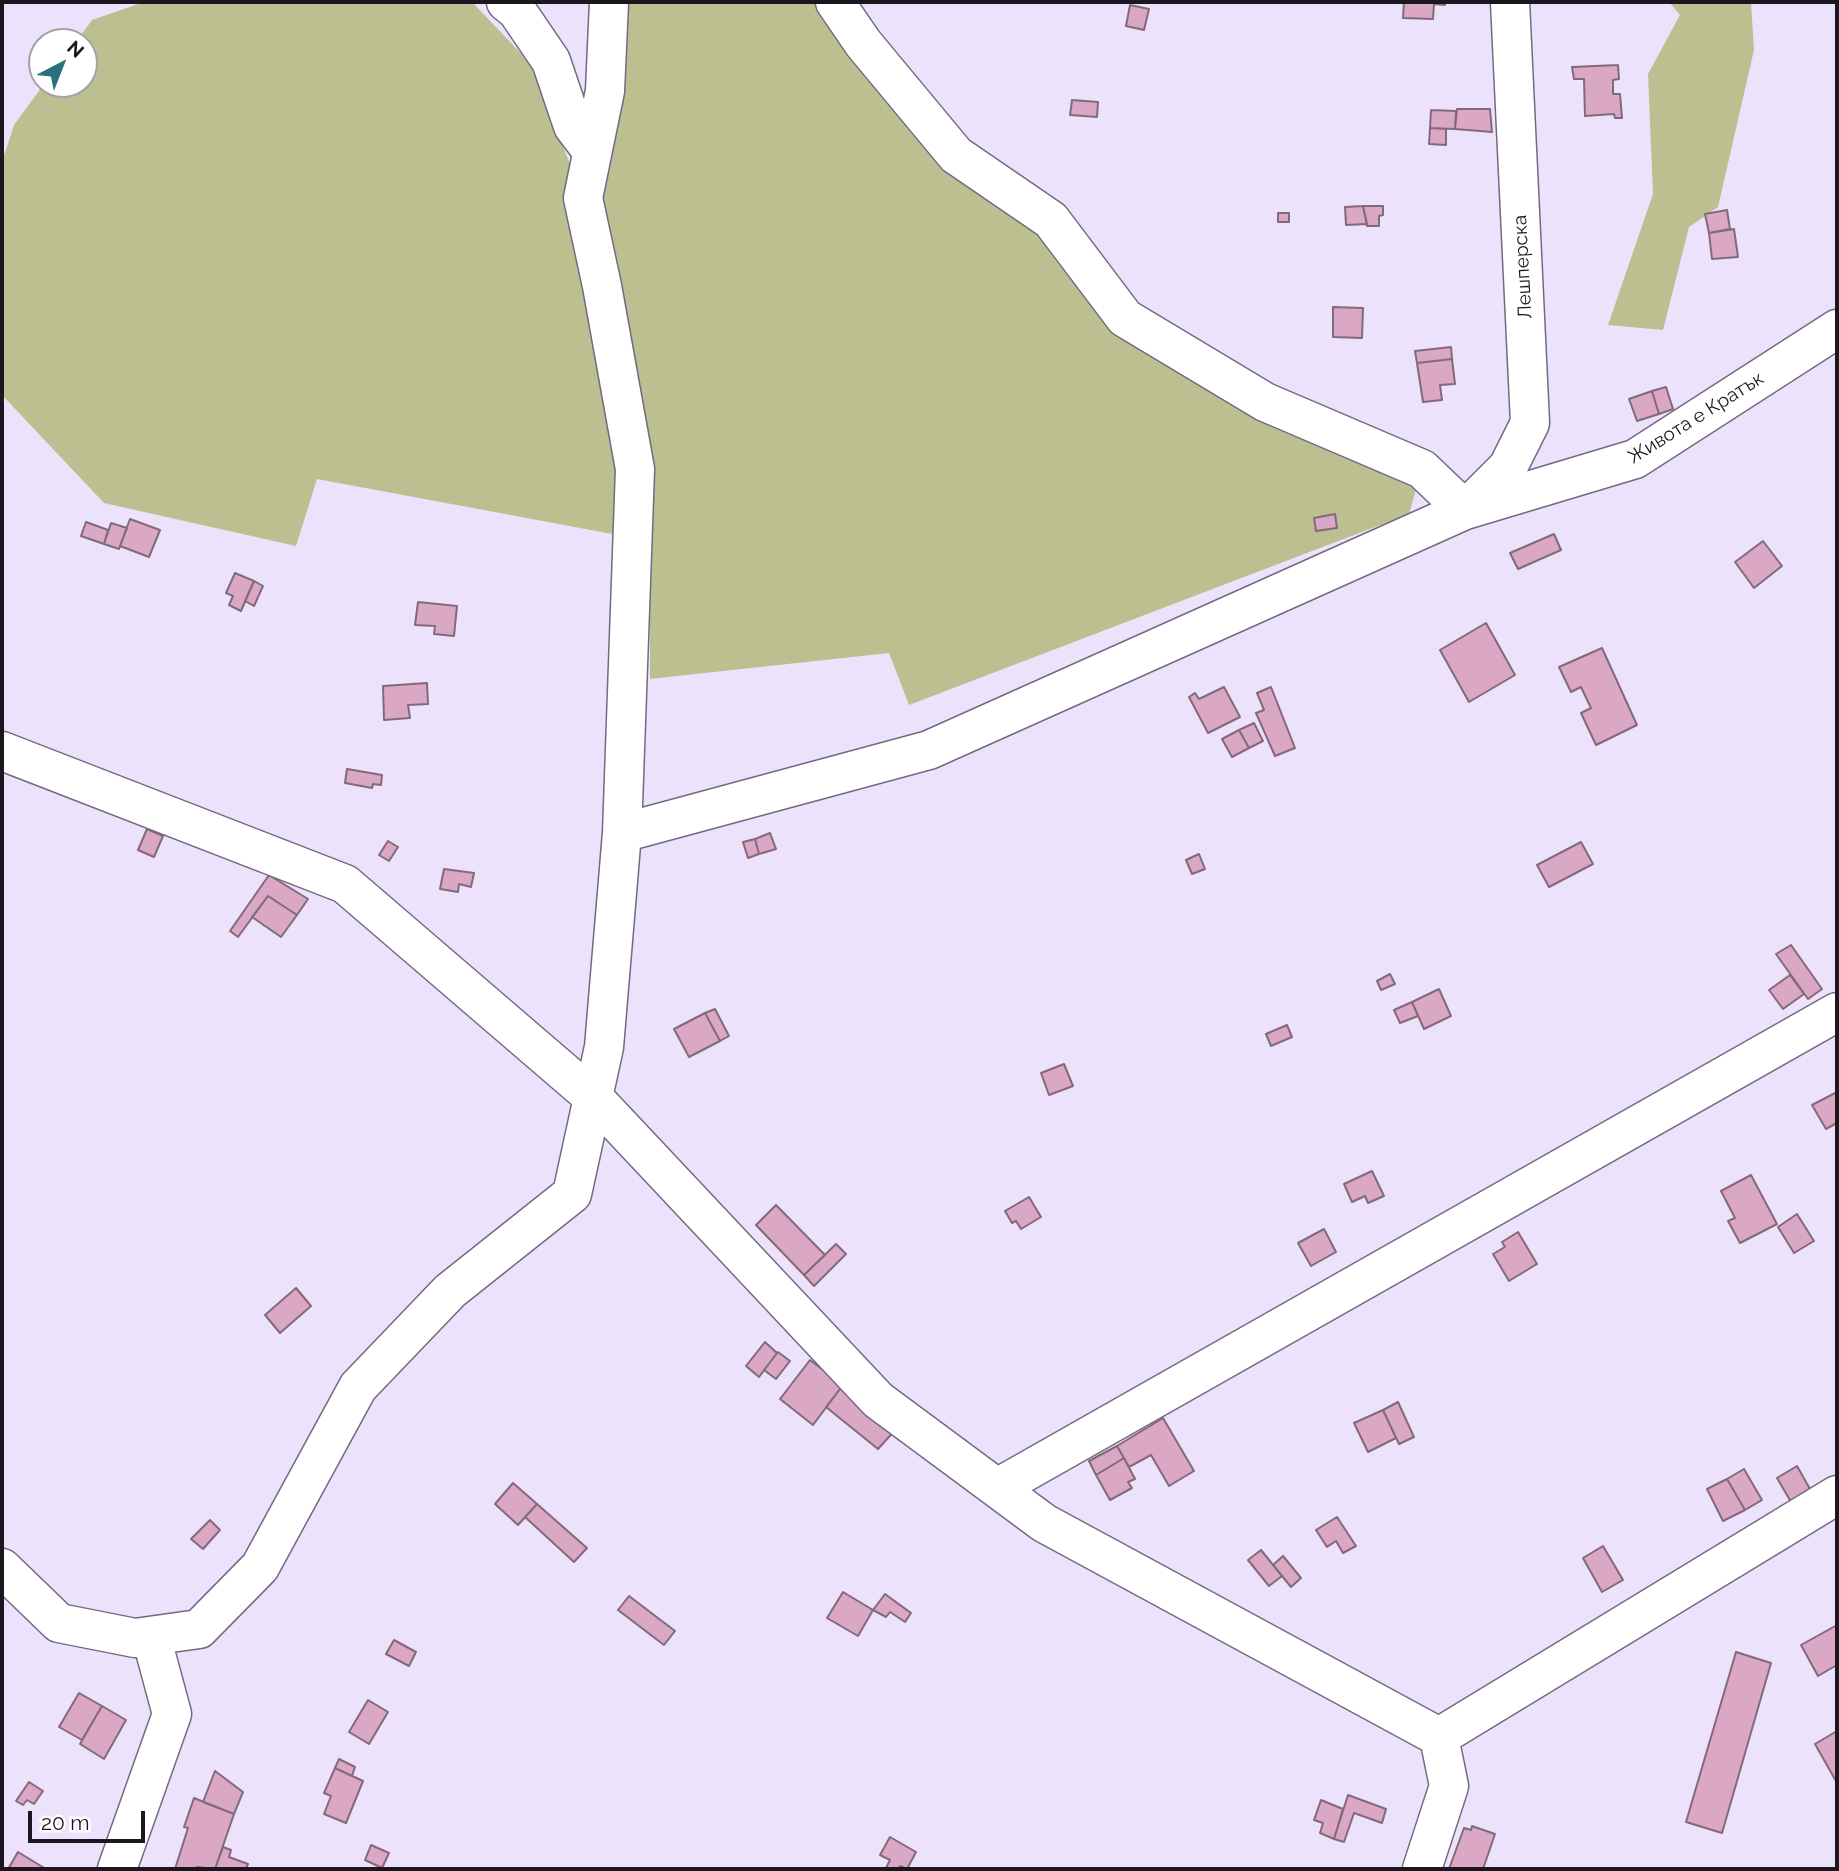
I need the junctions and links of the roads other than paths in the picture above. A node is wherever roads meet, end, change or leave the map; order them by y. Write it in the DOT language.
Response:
graph roads {
  1 [pos="506,2"];
  2 [pos="609,2"];
  3 [pos="835,2"];
  4 [pos="1510,2"];
  5 [pos="592,151"];
  6 [pos="1837,329"];
  7 [pos="1465,510"];
  8 [pos="2,751"];
  9 [pos="622,833"];
  10 [pos="1837,1012"];
  11 [pos="594,1098"];
  12 [pos="997,1488"];
  13 [pos="1837,1495"];
  14 [pos="2,1568"];
  15 [pos="151,1636"];
  16 [pos="1439,1737"];
  17 [pos="117,1869"];
  18 [pos="1422,1869"];
  1 -- 5 [label="street"];
  2 -- 5 [label="street"];
  3 -- 7 [label="street"];
  4 -- 7 [label="street, Лешперска"];
  5 -- 9 [label="street"];
  6 -- 7 [label="street, Живота е Кратък"];
  7 -- 9 [label="street"];
  8 -- 11 [label="street"];
  9 -- 11 [label="street"];
  10 -- 12 [label="street"];
  11 -- 12 [label="street"];
  11 -- 15 [label="street"];
  12 -- 16 [label="street"];
  13 -- 16 [label="street"];
  14 -- 15 [label="street"];
  15 -- 17 [label="street"];
  16 -- 18 [label="street"];
}
